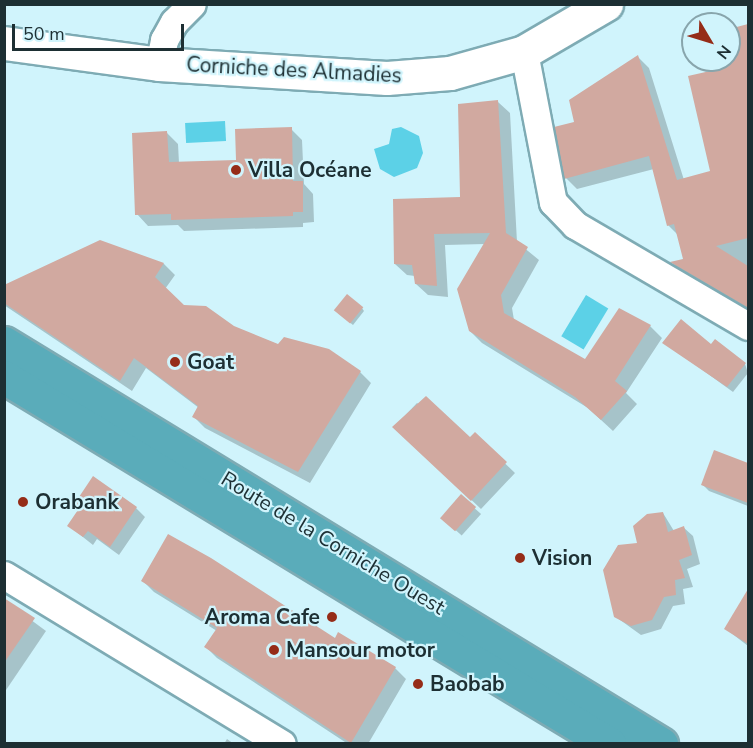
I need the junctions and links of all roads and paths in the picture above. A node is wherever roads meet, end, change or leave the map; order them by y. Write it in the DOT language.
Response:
graph roads {
  1 [pos="192,4"];
  2 [pos="606,4"];
  3 [pos="4,43"];
  4 [pos="524,52"];
  5 [pos="159,64"];
  6 [pos="748,326"];
  7 [pos="4,343"];
  8 [pos="4,377"];
  9 [pos="4,575"];
  10 [pos="282,744"];
  11 [pos="609,744"];
  12 [pos="661,744"];
  1 -- 5 [label="street"];
  2 -- 4 [label="street, Corniche des Almadies"];
  3 -- 5 [label="street, Corniche des Almadies"];
  4 -- 5 [label="street, Corniche des Almadies"];
  4 -- 6 [label="street"];
  7 -- 12 [label="highway, Route de la Corniche Ouest"];
  8 -- 11 [label="highway, Route de la Corniche Ouest"];
  9 -- 10 [label="street"];
}
